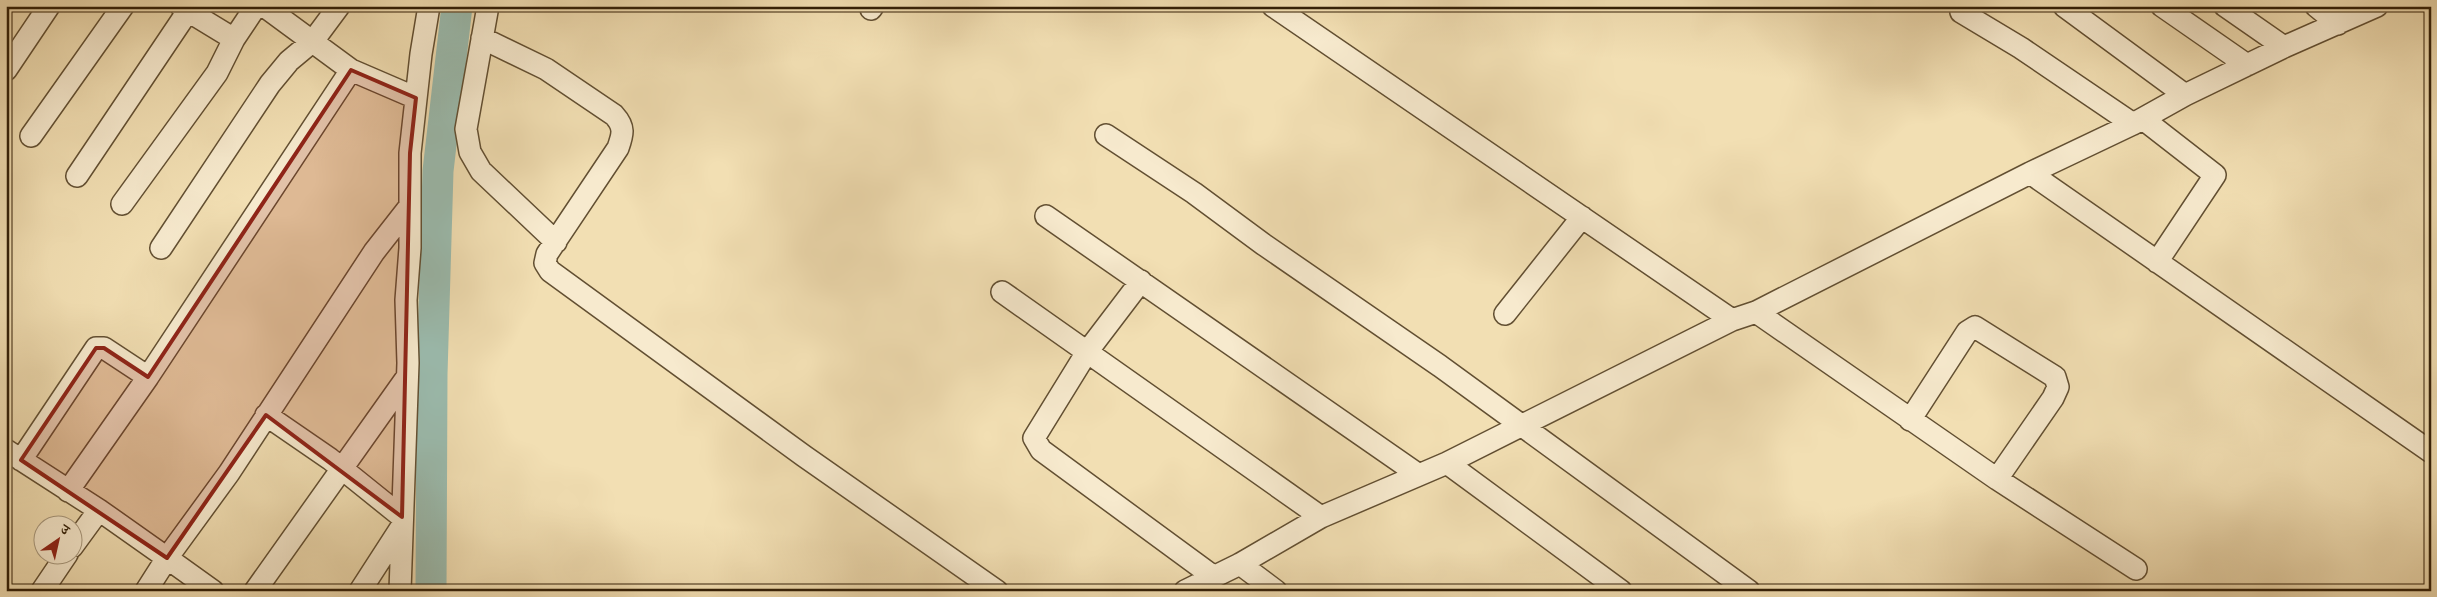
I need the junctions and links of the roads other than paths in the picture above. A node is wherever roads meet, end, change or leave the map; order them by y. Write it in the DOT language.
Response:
graph roads {
  1 [pos="50,6"];
  2 [pos="123,6"];
  3 [pos="256,6"];
  4 [pos="264,6"];
  5 [pos="339,6"];
  6 [pos="429,6"];
  7 [pos="1273,6"];
  8 [pos="2064,6"];
  9 [pos="2162,6"];
  10 [pos="2225,6"];
  11 [pos="2316,6"];
  12 [pos="2377,6"];
  13 [pos="187,8"];
  14 [pos="1961,12"];
  15 [pos="488,18"];
  16 [pos="2338,24"];
  17 [pos="234,39"];
  18 [pos="313,41"];
  19 [pos="2284,47"];
  20 [pos="2247,65"];
  21 [pos="6,70"];
  22 [pos="351,70"];
  23 [pos="2185,95"];
  24 [pos="416,98"];
  25 [pos="2138,121"];
  26 [pos="1106,135"];
  27 [pos="31,136"];
  28 [pos="2030,173"];
  29 [pos="77,176"];
  30 [pos="122,204"];
  31 [pos="410,206"];
  32 [pos="1046,216"];
  33 [pos="1582,217"];
  34 [pos="556,242"];
  35 [pos="161,248"];
  36 [pos="2158,262"];
  37 [pos="1142,281"];
  38 [pos="1002,292"];
  39 [pos="1756,312"];
  40 [pos="1505,314"];
  41 [pos="1732,320"];
  42 [pos="1087,352"];
  43 [pos="148,377"];
  44 [pos="407,378"];
  45 [pos="266,415"];
  46 [pos="1910,420"];
  47 [pos="1520,425"];
  48 [pos="2431,452"];
  49 [pos="13,455"];
  50 [pos="1447,463"];
  51 [pos="342,469"];
  52 [pos="1419,475"];
  53 [pos="1997,479"];
  54 [pos="68,491"];
  55 [pos="99,510"];
  56 [pos="1321,517"];
  57 [pos="402,522"];
  58 [pos="82,533"];
  59 [pos="167,558"];
  60 [pos="60,564"];
  61 [pos="1240,564"];
  62 [pos="2136,569"];
  63 [pos="1214,576"];
  64 [pos="42,591"];
  65 [pos="146,591"];
  66 [pos="213,591"];
  67 [pos="255,591"];
  68 [pos="360,591"];
  69 [pos="400,591"];
  70 [pos="997,591"];
  71 [pos="1185,591"];
  72 [pos="1276,591"];
  73 [pos="1621,591"];
  74 [pos="1748,591"];
  1 -- 21 [label="street"];
  2 -- 27 [label="street"];
  3 -- 17 [label="street"];
  4 -- 18 [label="street"];
  5 -- 18 [label="street"];
  6 -- 24 [label="street"];
  7 -- 33 [label="street"];
  8 -- 23 [label="street"];
  9 -- 20 [label="street"];
  10 -- 19 [label="street"];
  11 -- 16 [label="street"];
  12 -- 16 [label="street"];
  13 -- 17 [label="street"];
  13 -- 29 [label="street"];
  14 -- 25 [label="street"];
  15 -- 34 [label="street"];
  15 -- 34 [label="street"];
  16 -- 19 [label="street"];
  17 -- 30 [label="street"];
  18 -- 22 [label="street"];
  18 -- 35 [label="street"];
  19 -- 20 [label="street"];
  20 -- 23 [label="street"];
  22 -- 24 [label="street"];
  22 -- 43 [label="street"];
  23 -- 25 [label="street"];
  24 -- 31 [label="street"];
  25 -- 28 [label="street"];
  25 -- 36 [label="street"];
  26 -- 47 [label="street"];
  28 -- 36 [label="street"];
  28 -- 39 [label="street"];
  31 -- 44 [label="street"];
  31 -- 45 [label="street"];
  32 -- 37 [label="street"];
  33 -- 40 [label="street"];
  33 -- 41 [label="street"];
  34 -- 70 [label="street"];
  36 -- 48 [label="street"];
  37 -- 42 [label="street"];
  37 -- 52 [label="street"];
  38 -- 42 [label="street"];
  39 -- 41 [label="street"];
  39 -- 46 [label="street"];
  41 -- 47 [label="street"];
  42 -- 56 [label="street"];
  42 -- 63 [label="street"];
  43 -- 49 [label="street"];
  43 -- 54 [label="street"];
  44 -- 51 [label="street"];
  44 -- 57 [label="street"];
  45 -- 51 [label="street"];
  45 -- 59 [label="street"];
  46 -- 53 [label="street"];
  46 -- 53 [label="street"];
  47 -- 50 [label="street"];
  47 -- 74 [label="street"];
  49 -- 54 [label="street"];
  50 -- 52 [label="street"];
  50 -- 73 [label="street"];
  51 -- 57 [label="street"];
  51 -- 67 [label="street"];
  52 -- 56 [label="street"];
  53 -- 62 [label="street"];
  54 -- 55 [label="street"];
  55 -- 58 [label="street"];
  55 -- 59 [label="street"];
  56 -- 61 [label="street"];
  57 -- 68 [label="street"];
  57 -- 69 [label="street"];
  59 -- 65 [label="street"];
  59 -- 66 [label="street"];
  60 -- 64 [label="street"];
  61 -- 63 [label="street"];
  61 -- 72 [label="street"];
  63 -- 71 [label="street"];
}
